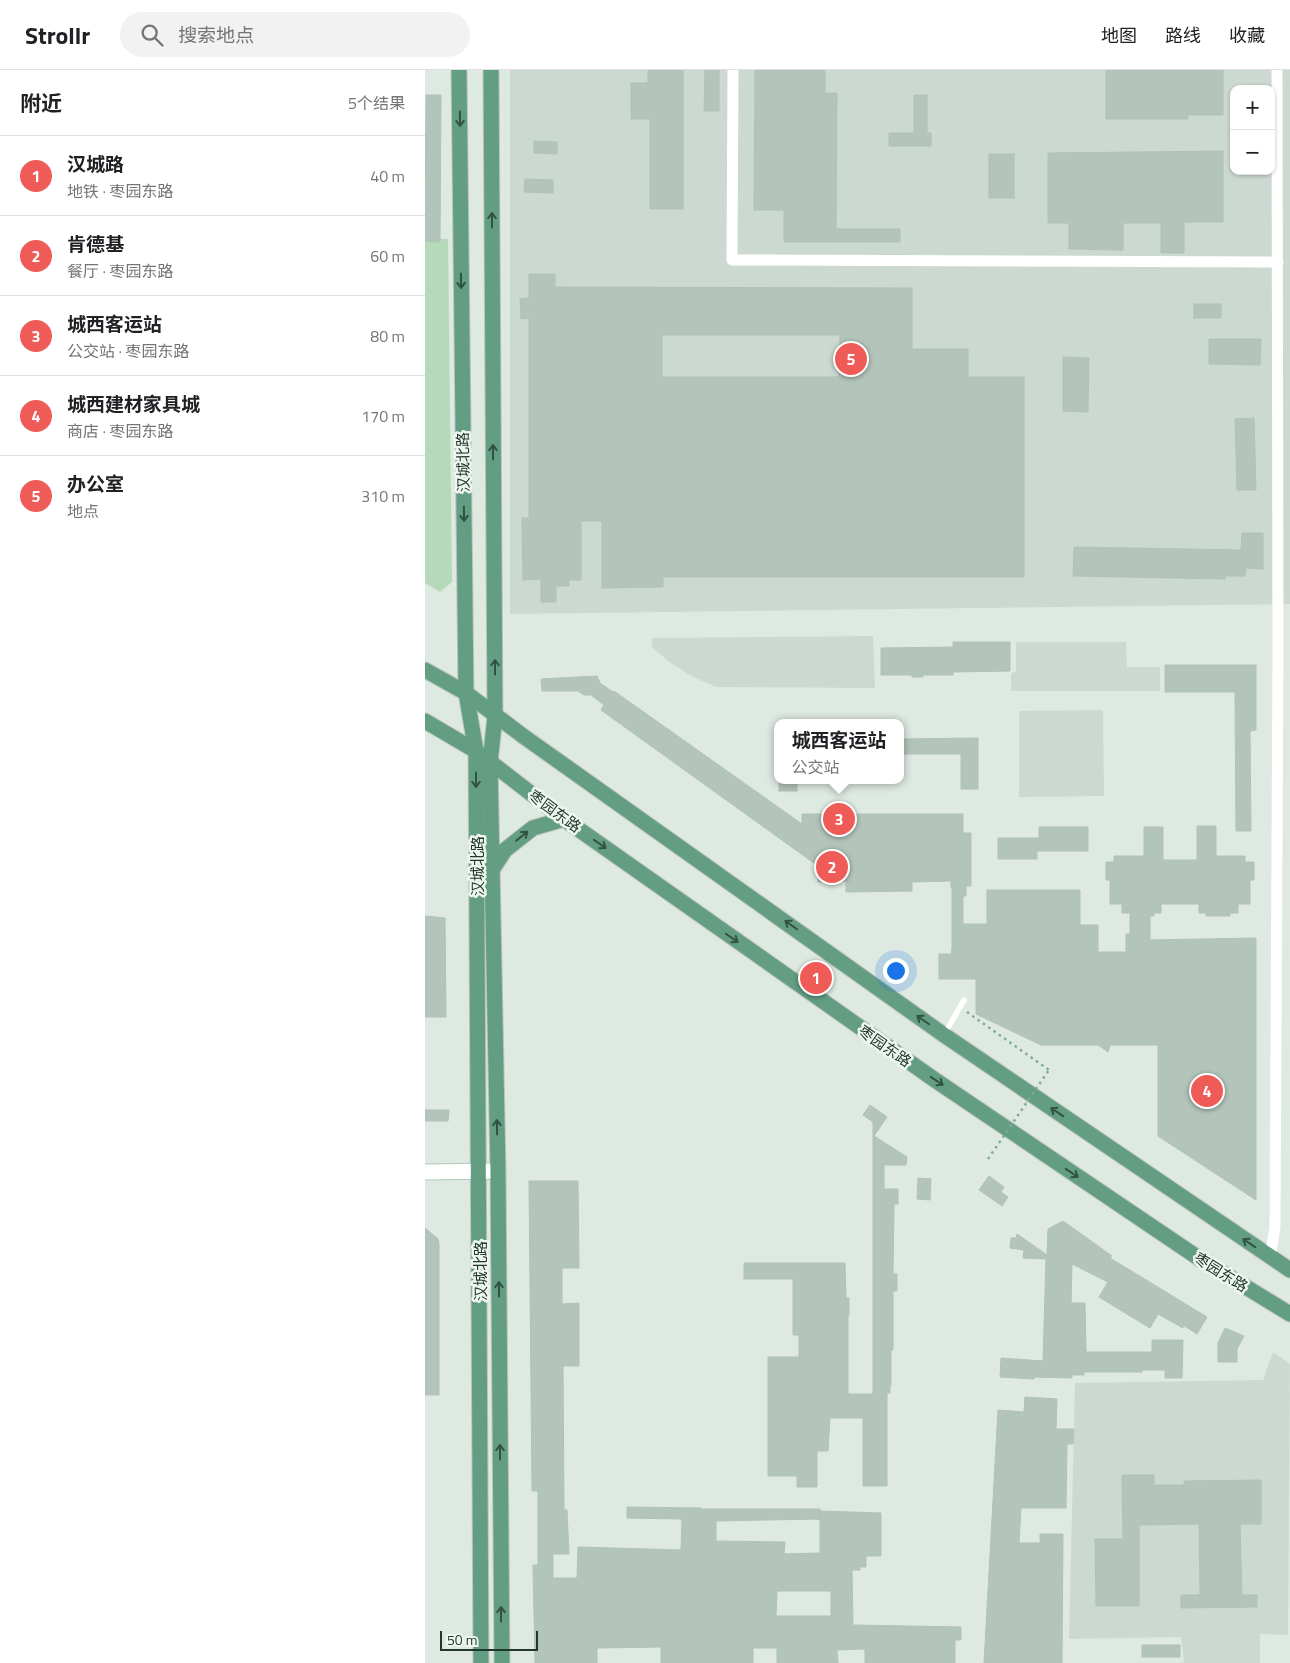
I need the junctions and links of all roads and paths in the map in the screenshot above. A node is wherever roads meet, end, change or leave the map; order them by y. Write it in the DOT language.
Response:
graph roads {
  1 [pos="459,70"];
  2 [pos="491,70"];
  3 [pos="733,70"];
  4 [pos="1277,70"];
  5 [pos="1278,262"];
  6 [pos="1278,655"];
  7 [pos="1290,655"];
  8 [pos="425,670"];
  9 [pos="466,693"];
  10 [pos="495,716"];
  11 [pos="425,721"];
  12 [pos="476,751"];
  13 [pos="490,763"];
  14 [pos="564,819"];
  15 [pos="492,870"];
  16 [pos="965,1000"];
  17 [pos="960,1007"];
  18 [pos="944,1035"];
  19 [pos="988,1159"];
  20 [pos="498,1171"];
  21 [pos="425,1172"];
  22 [pos="479,1172"];
  23 [pos="1270,1257"];
  24 [pos="1290,1270"];
  25 [pos="1290,1314"];
  26 [pos="481,1663"];
  27 [pos="502,1663"];
  1 -- 9 [label="main road, 汉城北路, one-way"];
  10 -- 2 [label="main road, 汉城北路, one-way"];
  3 -- 5 [label="street"];
  4 -- 5 [label="street"];
  5 -- 6 [label="street"];
  6 -- 7 [label="street"];
  6 -- 23 [label="street"];
  8 -- 9 [label="main road"];
  9 -- 10 [label="main road"];
  9 -- 12 [label="main road, 汉城北路"];
  10 -- 13 [label="main road, 汉城北路"];
  18 -- 10 [label="main road, one-way"];
  11 -- 12 [label="main road, 枣园东路"];
  12 -- 13 [label="main road, 枣园东路"];
  12 -- 22 [label="main road, 汉城北路, one-way"];
  13 -- 14 [label="main road, 枣园东路"];
  13 -- 15 [label="main road, 汉城北路"];
  15 -- 14 [label="main road, one-way"];
  14 -- 25 [label="main road, 枣园东路, one-way"];
  20 -- 15 [label="main road, 汉城北路, one-way"];
  16 -- 17 [label="lane"];
  17 -- 18 [label="lane"];
  17 -- 19 [label="path, bridge"];
  23 -- 18 [label="main road, one-way"];
  20 -- 22 [label="street"];
  27 -- 20 [label="main road, 汉城北路, one-way"];
  21 -- 22 [label="street"];
  22 -- 26 [label="main road, 汉城北路"];
  23 -- 24 [label="main road"];
}
